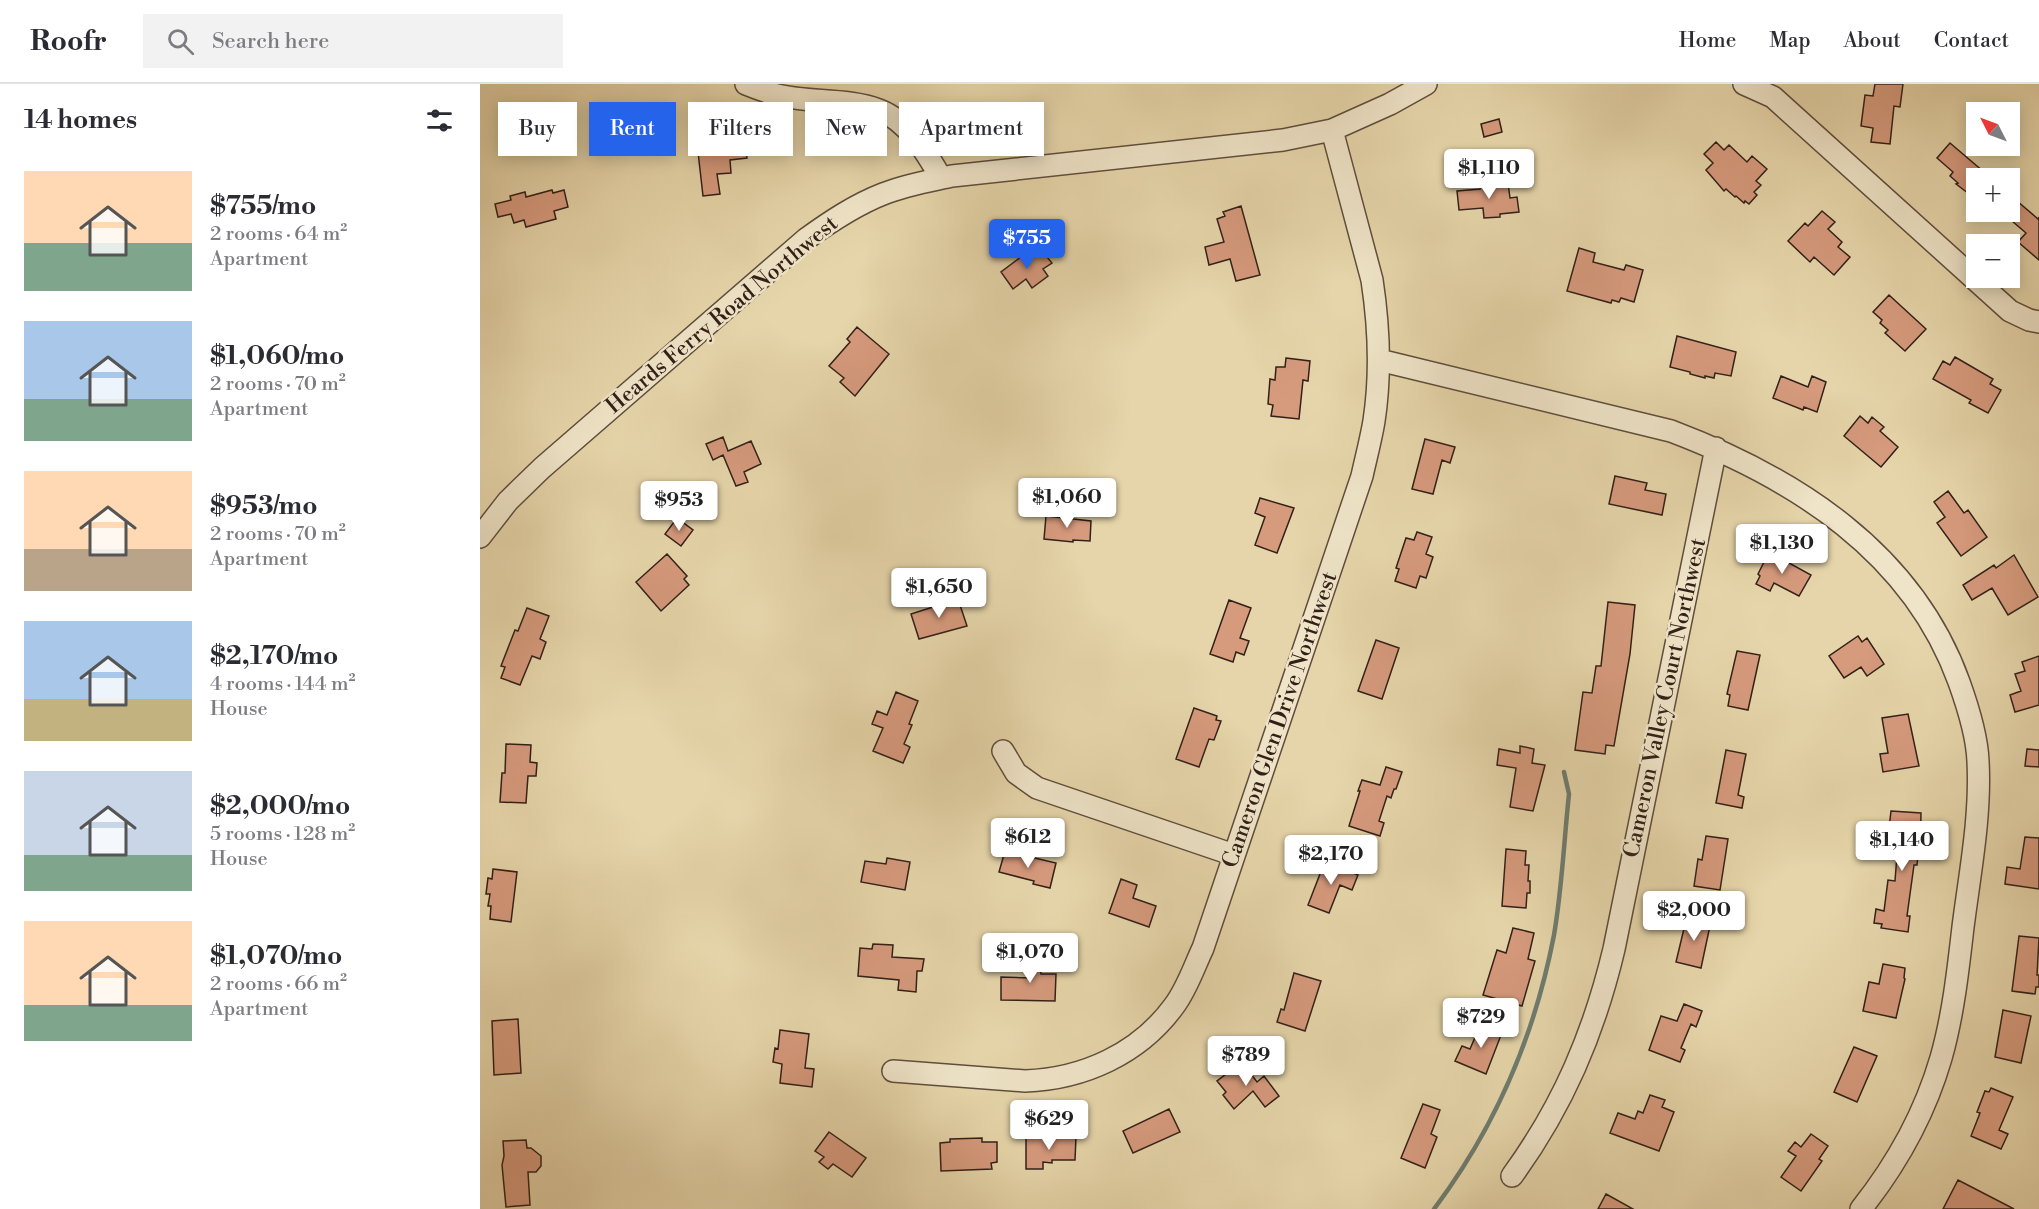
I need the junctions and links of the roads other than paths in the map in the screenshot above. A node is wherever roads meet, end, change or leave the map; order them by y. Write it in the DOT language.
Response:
graph roads {
  1 [pos="746,84"];
  2 [pos="1426,84"];
  3 [pos="1744,84"];
  4 [pos="1777,91"];
  5 [pos="1332,130"];
  6 [pos="941,178"];
  7 [pos="2039,322"];
  8 [pos="1379,360"];
  9 [pos="1716,448"];
  10 [pos="480,537"];
  11 [pos="1003,751"];
  12 [pos="1234,855"];
  13 [pos="893,1071"];
  14 [pos="1512,1176"];
  15 [pos="1861,1209"];
  1 -- 6 [label="street"];
  2 -- 5 [label="street, Heards Ferry Road Northwest"];
  3 -- 4 [label="street"];
  4 -- 7 [label="street"];
  5 -- 6 [label="street, Heards Ferry Road Northwest"];
  5 -- 8 [label="street, Cameron Glen Drive Northwest"];
  6 -- 10 [label="street, Heards Ferry Road Northwest"];
  8 -- 9 [label="street"];
  8 -- 12 [label="street, Cameron Glen Drive Northwest"];
  9 -- 14 [label="street, Cameron Valley Court Northwest"];
  9 -- 15 [label="street"];
  11 -- 12 [label="street"];
  12 -- 13 [label="street, Cameron Glen Drive Northwest"];
}
